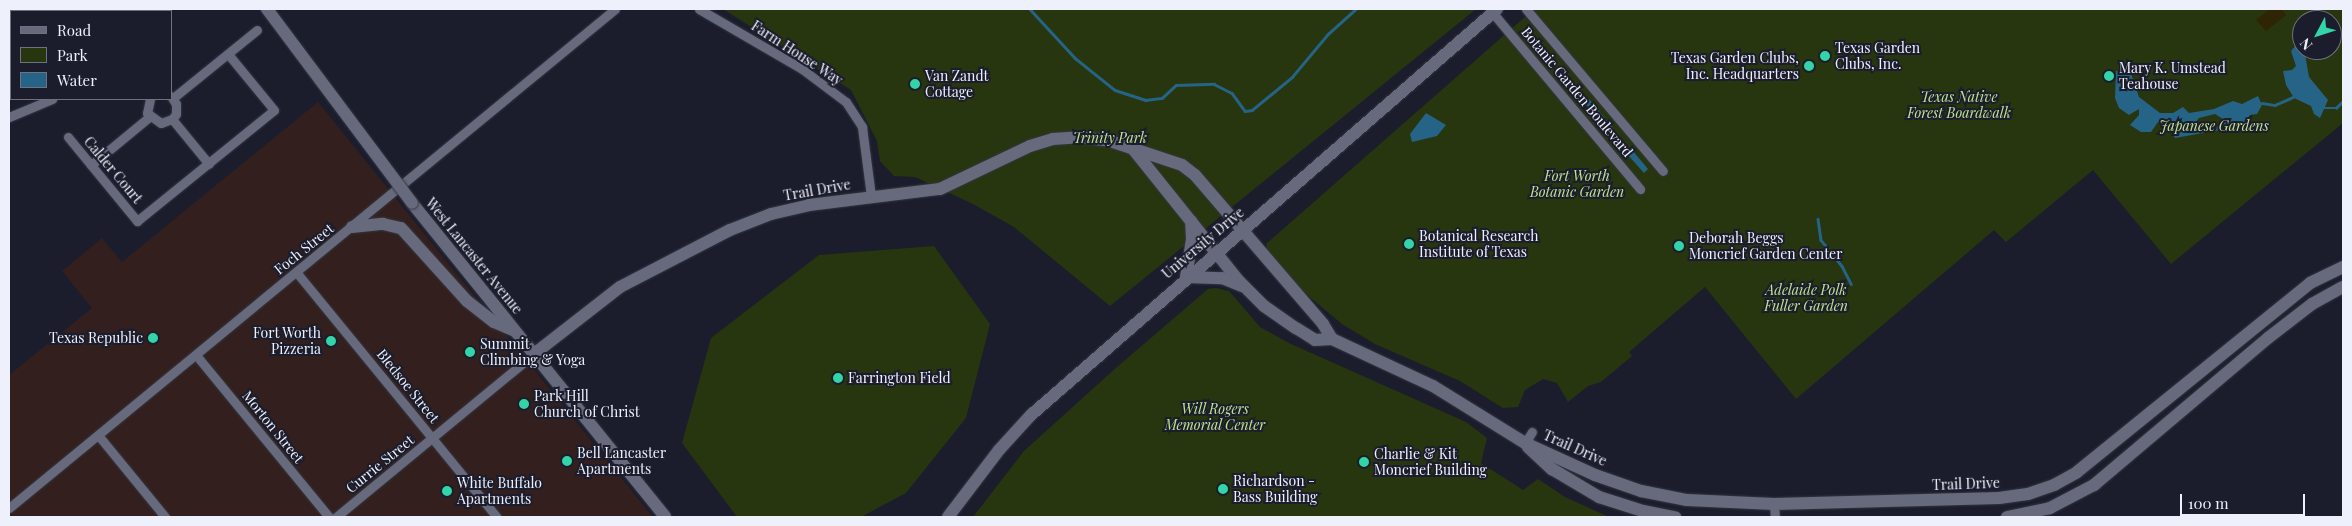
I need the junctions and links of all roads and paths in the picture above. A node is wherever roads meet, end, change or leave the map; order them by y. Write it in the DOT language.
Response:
graph roads {
  1 [pos="267,9"];
  2 [pos="615,9"];
  3 [pos="699,9"];
  4 [pos="1526,9"];
  5 [pos="1494,11"];
  6 [pos="257,30"];
  7 [pos="228,54"];
  8 [pos="172,97"];
  9 [pos="49,100"];
  10 [pos="149,100"];
  11 [pos="9,116"];
  12 [pos="150,117"];
  13 [pos="172,120"];
  14 [pos="68,137"];
  15 [pos="1133,148"];
  16 [pos="209,164"];
  17 [pos="91,165"];
  18 [pos="1663,171"];
  19 [pos="1640,189"];
  20 [pos="871,196"];
  21 [pos="1191,220"];
  22 [pos="352,227"];
  23 [pos="1241,231"];
  24 [pos="1216,252"];
  25 [pos="2343,267"];
  26 [pos="297,273"];
  27 [pos="1186,278"];
  28 [pos="1245,287"];
  29 [pos="2343,287"];
  30 [pos="515,331"];
  31 [pos="1332,339"];
  32 [pos="196,354"];
  33 [pos="534,354"];
  34 [pos="1532,432"];
  35 [pos="98,435"];
  36 [pos="433,438"];
  37 [pos="1525,443"];
  38 [pos="2097,456"];
  39 [pos="2110,471"];
  40 [pos="1774,504"];
  41 [pos="9,508"];
  42 [pos="165,517"];
  43 [pos="329,517"];
  44 [pos="336,517"];
  45 [pos="497,517"];
  46 [pos="665,517"];
  47 [pos="948,517"];
  48 [pos="1675,517"];
  49 [pos="1775,517"];
  50 [pos="2007,517"];
  1 -- 30 [label="street, West Lancaster Avenue, bridge"];
  2 -- 22 [label="street, Foch Street"];
  3 -- 20 [label="street, Farm House Way"];
  4 -- 18 [label="street, Botanic Garden Boulevard"];
  5 -- 19 [label="street, Botanic Garden Boulevard"];
  5 -- 23 [label="street, University Drive"];
  6 -- 7 [label="street"];
  7 -- 8 [label="street"];
  7 -- 16 [label="street"];
  8 -- 13 [label="street"];
  9 -- 11 [label="street"];
  10 -- 12 [label="street"];
  12 -- 13 [label="street"];
  12 -- 17 [label="street"];
  13 -- 16 [label="street"];
  14 -- 17 [label="street, Calder Court"];
  15 -- 20 [label="street, Trail Drive"];
  15 -- 21 [label="street, Trail Drive"];
  15 -- 23 [label="street, Trail Drive"];
  16 -- 17 [label="street, Calder Court"];
  20 -- 33 [label="street, Trail Drive"];
  21 -- 24 [label="street, Trail Drive"];
  21 -- 27 [label="street"];
  22 -- 26 [label="street, Foch Street"];
  22 -- 30 [label="street"];
  23 -- 24 [label="street, University Drive"];
  23 -- 31 [label="street, Trail Drive"];
  24 -- 27 [label="street, University Drive"];
  24 -- 28 [label="street, Trail Drive"];
  25 -- 38 [label="street, Trail Drive"];
  26 -- 32 [label="street, Foch Street"];
  26 -- 36 [label="street, Bledsoe Street"];
  27 -- 28 [label="street"];
  27 -- 47 [label="street, University Drive"];
  28 -- 31 [label="street, Trail Drive"];
  29 -- 39 [label="street"];
  30 -- 33 [label="street, West Lancaster Avenue"];
  31 -- 37 [label="street, Trail Drive"];
  32 -- 35 [label="street, Foch Street"];
  32 -- 43 [label="street, Morton Street"];
  33 -- 36 [label="street, Currie Street"];
  33 -- 46 [label="street, West Lancaster Avenue"];
  34 -- 37 [label="street"];
  35 -- 41 [label="street, Foch Street"];
  35 -- 42 [label="street"];
  36 -- 44 [label="street, Currie Street"];
  36 -- 45 [label="street, Bledsoe Street"];
  37 -- 40 [label="street, Trail Drive"];
  37 -- 48 [label="street, Trail Drive"];
  38 -- 39 [label="street"];
  38 -- 40 [label="street, Trail Drive"];
  39 -- 50 [label="street"];
  40 -- 49 [label="street"];
}
